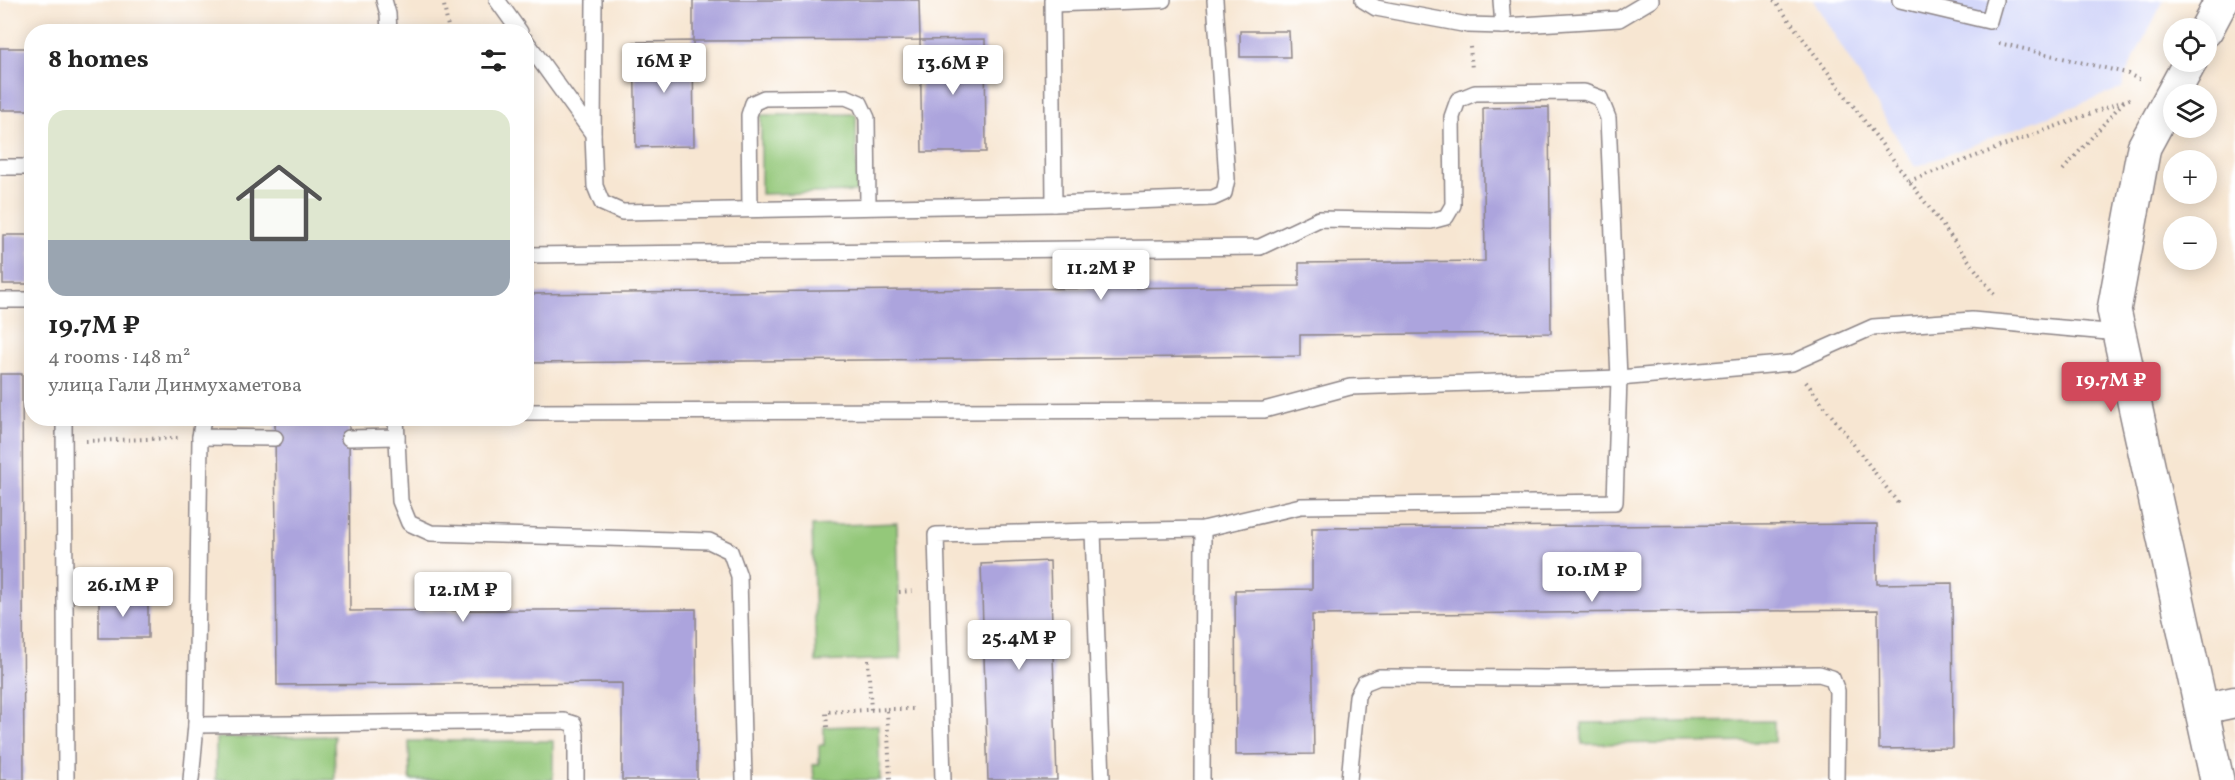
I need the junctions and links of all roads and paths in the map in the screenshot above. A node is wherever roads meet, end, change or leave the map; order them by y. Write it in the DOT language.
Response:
graph roads {
  1 [pos="384,0"];
  2 [pos="443,0"];
  3 [pos="497,0"];
  4 [pos="594,0"];
  5 [pos="1163,0"];
  6 [pos="1215,0"];
  7 [pos="1363,0"];
  8 [pos="1500,0"];
  9 [pos="1651,0"];
  10 [pos="1773,0"];
  11 [pos="1900,0"];
  12 [pos="1995,0"];
  13 [pos="2222,0"];
  14 [pos="1052,2"];
  15 [pos="2212,18"];
  16 [pos="1989,21"];
  17 [pos="388,24"];
  18 [pos="448,24"];
  19 [pos="514,24"];
  20 [pos="1468,25"];
  21 [pos="1503,26"];
  22 [pos="534,52"];
  23 [pos="2185,72"];
  24 [pos="2149,83"];
  25 [pos="1475,93"];
  26 [pos="2134,97"];
  27 [pos="2124,100"];
  28 [pos="593,134"];
  29 [pos="24,166"];
  30 [pos="0,167"];
  31 [pos="2063,170"];
  32 [pos="1909,181"];
  33 [pos="1054,204"];
  34 [pos="868,206"];
  35 [pos="750,209"];
  36 [pos="534,255"];
  37 [pos="0,300"];
  38 [pos="24,300"];
  39 [pos="2012,324"];
  40 [pos="2120,333"];
  41 [pos="1792,363"];
  42 [pos="1619,378"];
  43 [pos="534,412"];
  44 [pos="64,426"];
  45 [pos="202,426"];
  46 [pos="396,426"];
  47 [pos="200,437"];
  48 [pos="396,437"];
  49 [pos="275,438"];
  50 [pos="349,438"];
  51 [pos="64,441"];
  52 [pos="1898,503"];
  53 [pos="1203,529"];
  54 [pos="1093,531"];
  55 [pos="920,591"];
  56 [pos="899,592"];
  57 [pos="868,660"];
  58 [pos="2235,702"];
  59 [pos="925,708"];
  60 [pos="2202,709"];
  61 [pos="871,710"];
  62 [pos="887,710"];
  63 [pos="196,725"];
  64 [pos="826,727"];
  65 [pos="66,780"];
  66 [pos="191,780"];
  67 [pos="576,780"];
  68 [pos="744,780"];
  69 [pos="890,780"];
  70 [pos="943,780"];
  71 [pos="1102,780"];
  72 [pos="1202,780"];
  73 [pos="1349,780"];
  74 [pos="1836,780"];
  75 [pos="2217,780"];
  1 -- 17 [label="lane"];
  2 -- 18 [label="path"];
  3 -- 19 [label="lane"];
  4 -- 28 [label="lane"];
  5 -- 14 [label="lane"];
  6 -- 33 [label="lane"];
  7 -- 20 [label="lane"];
  8 -- 21 [label="lane"];
  9 -- 21 [label="lane"];
  10 -- 32 [label="path"];
  11 -- 16 [label="lane"];
  12 -- 16 [label="lane"];
  13 -- 15 [label="street"];
  14 -- 33 [label="lane"];
  16 -- 24 [label="path"];
  20 -- 21 [label="lane"];
  20 -- 25 [label="path"];
  22 -- 28 [label="lane"];
  23 -- 40 [label="street"];
  25 -- 36 [label="lane"];
  25 -- 42 [label="lane"];
  26 -- 27 [label="path"];
  27 -- 31 [label="path"];
  27 -- 32 [label="path"];
  28 -- 35 [label="lane"];
  29 -- 30 [label="lane"];
  32 -- 39 [label="path"];
  33 -- 34 [label="lane"];
  34 -- 35 [label="lane"];
  34 -- 35 [label="lane"];
  37 -- 38 [label="lane"];
  39 -- 40 [label="lane"];
  39 -- 41 [label="lane"];
  40 -- 60 [label="street"];
  41 -- 42 [label="lane"];
  41 -- 52 [label="path"];
  42 -- 43 [label="lane"];
  42 -- 53 [label="lane"];
  44 -- 51 [label="lane"];
  45 -- 47 [label="lane"];
  46 -- 48 [label="lane"];
  47 -- 49 [label="lane"];
  47 -- 51 [label="path"];
  47 -- 63 [label="lane"];
  48 -- 50 [label="lane"];
  48 -- 68 [label="lane"];
  51 -- 65 [label="lane"];
  53 -- 54 [label="lane"];
  53 -- 72 [label="lane"];
  54 -- 70 [label="lane"];
  54 -- 71 [label="lane"];
  55 -- 56 [label="path"];
  57 -- 61 [label="path"];
  58 -- 60 [label="street"];
  59 -- 62 [label="path"];
  60 -- 75 [label="street"];
  61 -- 62 [label="path"];
  61 -- 64 [label="path"];
  62 -- 69 [label="path"];
  63 -- 66 [label="lane"];
  63 -- 67 [label="lane"];
  73 -- 74 [label="lane"];
}
